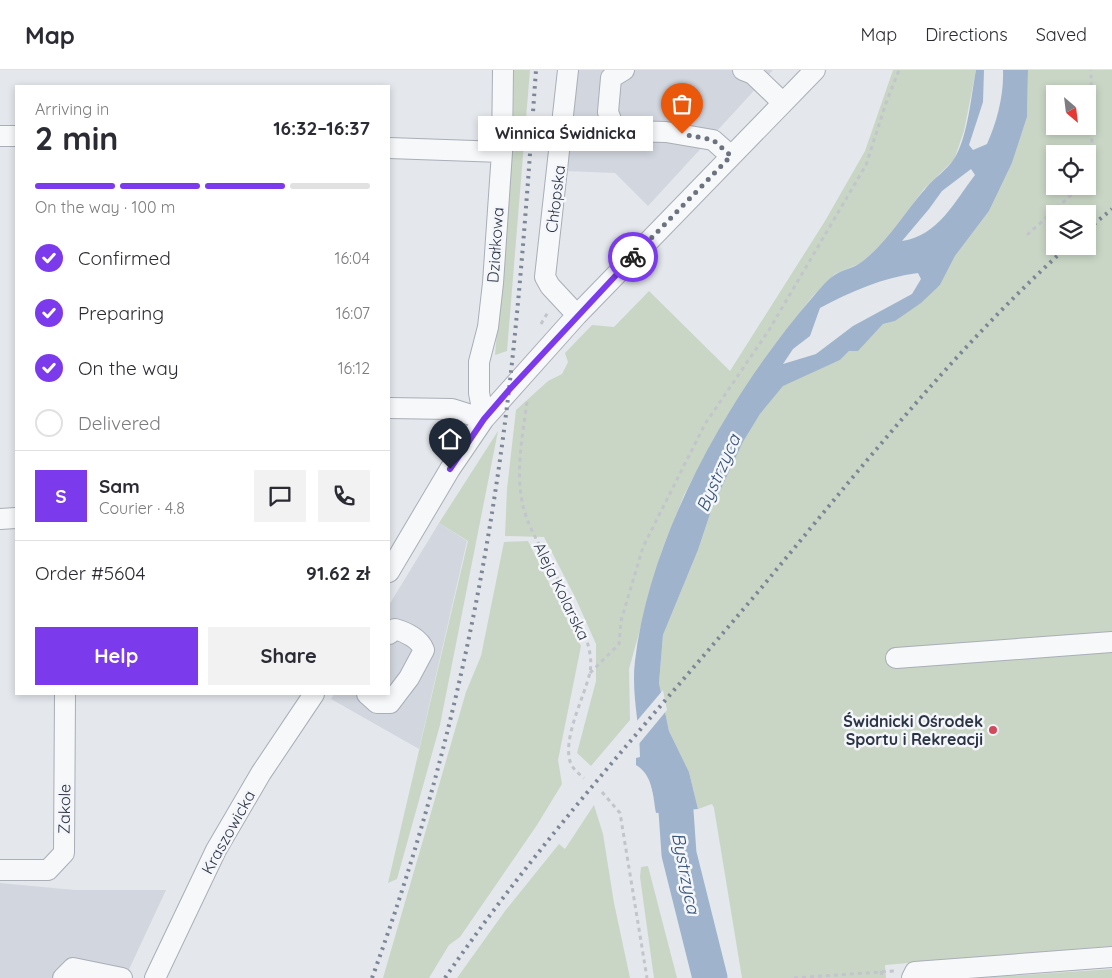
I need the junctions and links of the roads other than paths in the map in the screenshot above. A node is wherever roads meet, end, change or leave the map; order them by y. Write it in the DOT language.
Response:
graph roads {
  1 [pos="503,70"];
  2 [pos="568,70"];
  3 [pos="624,70"];
  4 [pos="743,70"];
  5 [pos="815,70"];
  6 [pos="783,103"];
  7 [pos="0,136"];
  8 [pos="15,136"];
  9 [pos="390,148"];
  10 [pos="502,152"];
  11 [pos="731,156"];
  12 [pos="578,315"];
  13 [pos="390,408"];
  14 [pos="484,419"];
  15 [pos="15,518"];
  16 [pos="0,519"];
  17 [pos="390,570"];
  18 [pos="390,633"];
  19 [pos="1112,642"];
  20 [pos="896,658"];
  21 [pos="65,695"];
  22 [pos="313,695"];
  23 [pos="368,695"];
  24 [pos="0,870"];
  25 [pos="1112,957"];
  26 [pos="913,975"];
  27 [pos="63,978"];
  28 [pos="122,978"];
  29 [pos="155,978"];
  1 -- 10 [label="street, Działkowa"];
  2 -- 12 [label="street, Chłopska"];
  3 -- 11 [label="street"];
  4 -- 6 [label="street"];
  5 -- 6 [label="street"];
  6 -- 11 [label="street"];
  7 -- 8 [label="street"];
  9 -- 10 [label="street"];
  10 -- 14 [label="street, Działkowa"];
  11 -- 12 [label="street"];
  12 -- 14 [label="street"];
  13 -- 14 [label="street"];
  14 -- 17 [label="street"];
  15 -- 16 [label="street"];
  18 -- 23 [label="street"];
  19 -- 20 [label="street"];
  21 -- 24 [label="street, Zakole"];
  22 -- 29 [label="street, Kraszowicka"];
  25 -- 26 [label="street"];
  27 -- 28 [label="street"];
}
